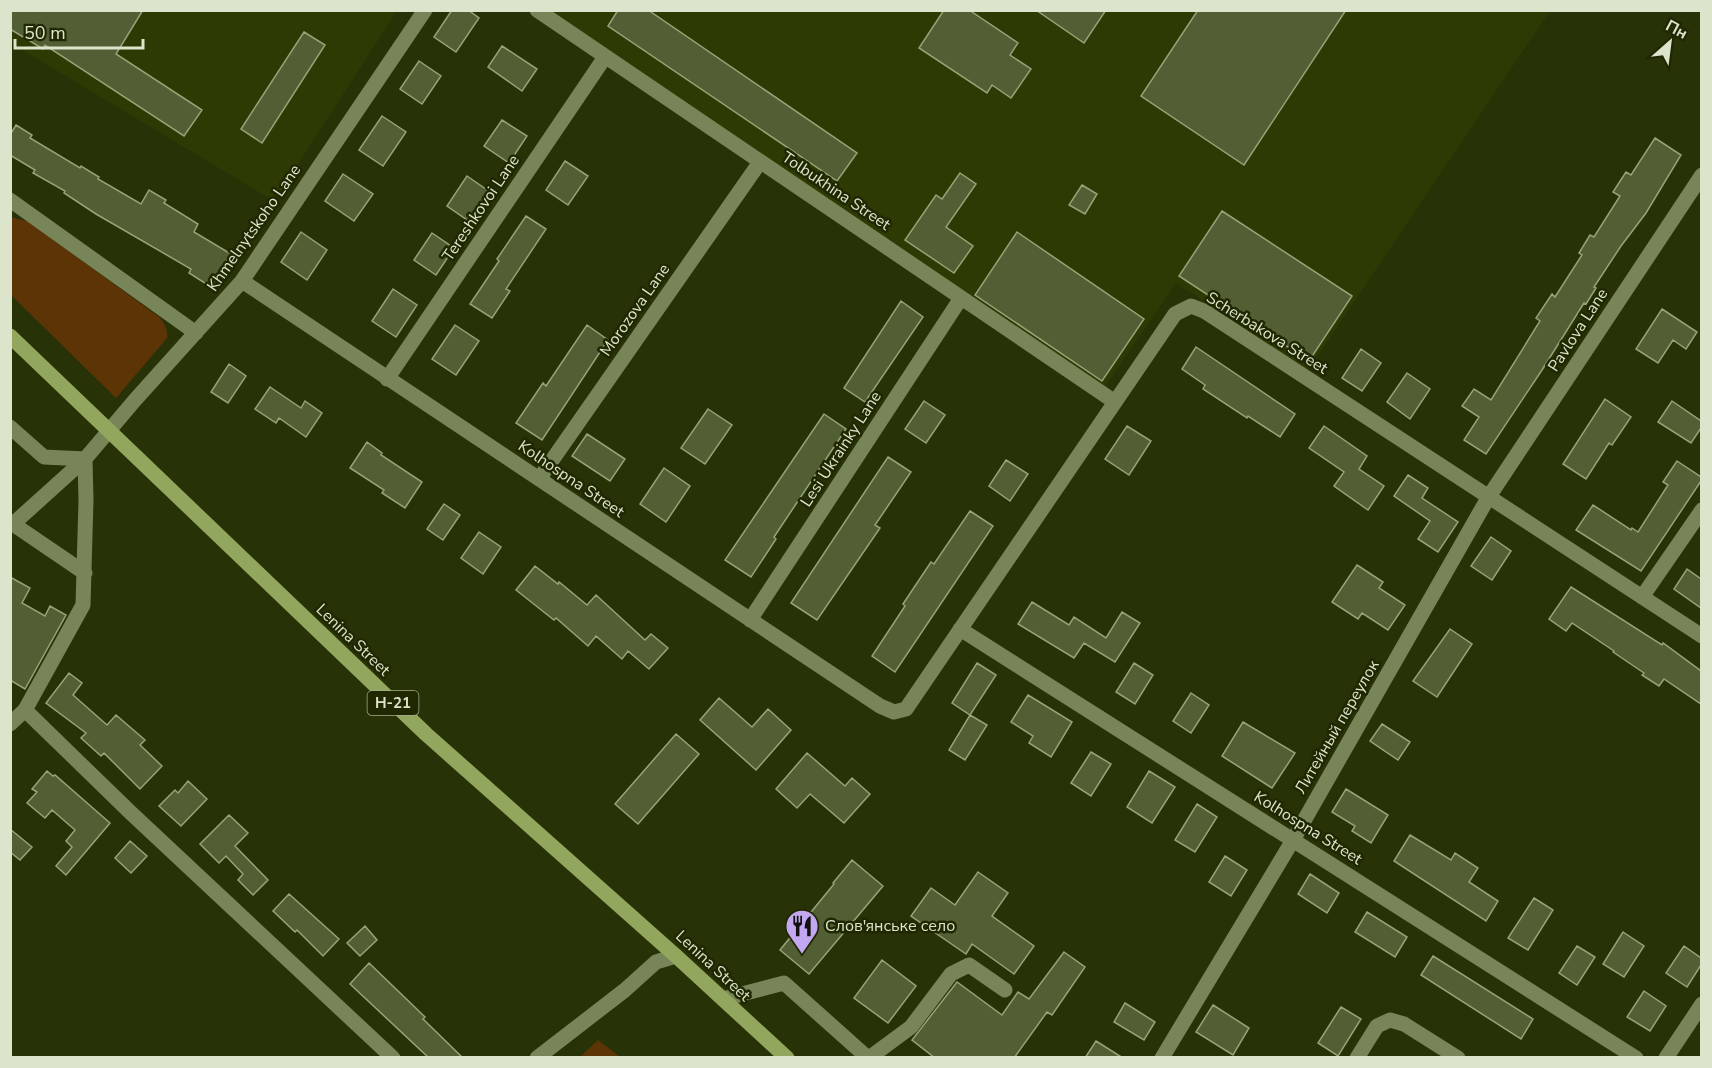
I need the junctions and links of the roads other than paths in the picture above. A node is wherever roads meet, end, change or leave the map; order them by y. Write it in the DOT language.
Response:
graph roads {
  1 [pos="425,10"];
  2 [pos="537,10"];
  3 [pos="605,57"];
  4 [pos="760,162"];
  5 [pos="1701,174"];
  6 [pos="10,200"];
  7 [pos="242,281"];
  8 [pos="961,298"];
  9 [pos="196,333"];
  10 [pos="10,336"];
  11 [pos="387,379"];
  12 [pos="1115,402"];
  13 [pos="10,427"];
  14 [pos="109,430"];
  15 [pos="85,459"];
  16 [pos="539,479"];
  17 [pos="1486,501"];
  18 [pos="1701,510"];
  19 [pos="12,523"];
  20 [pos="85,573"];
  21 [pos="1642,597"];
  22 [pos="750,620"];
  23 [pos="960,629"];
  24 [pos="1701,636"];
  25 [pos="880,706"];
  26 [pos="25,710"];
  27 [pos="10,724"];
  28 [pos="1293,840"];
  29 [pos="676,956"];
  30 [pos="1005,990"];
  31 [pos="723,999"];
  32 [pos="1701,1004"];
  33 [pos="1614,1052"];
  34 [pos="547,1055"];
  35 [pos="393,1058"];
  36 [pos="787,1058"];
  37 [pos="868,1058"];
  38 [pos="1162,1058"];
  39 [pos="1357,1058"];
  40 [pos="1458,1058"];
  41 [pos="1636,1058"];
  42 [pos="1666,1058"];
  1 -- 7 [label="street, Khmelnytskoho Lane"];
  2 -- 3 [label="street, Tolbukhina Street"];
  3 -- 4 [label="street, Tolbukhina Street"];
  3 -- 11 [label="street, Tereshkovoi Lane"];
  4 -- 8 [label="street, Tolbukhina Street"];
  4 -- 16 [label="street, Morozova Lane"];
  5 -- 17 [label="street, Pavlova Lane"];
  6 -- 9 [label="street"];
  7 -- 9 [label="street, Khmelnytskoho Lane"];
  7 -- 11 [label="street, Kolhospna Street"];
  8 -- 12 [label="street, Tolbukhina Street"];
  8 -- 22 [label="street, Lesi Ukrainky Lane"];
  9 -- 14 [label="street, Khmelnytskoho Lane"];
  10 -- 14 [label="main road, Lenina Street / Н-21"];
  11 -- 16 [label="street, Kolhospna Street"];
  12 -- 17 [label="street, Scherbakova Street"];
  12 -- 23 [label="street, Scherbakova Street"];
  13 -- 15 [label="street"];
  14 -- 15 [label="street, Khmelnytskoho Lane"];
  14 -- 29 [label="main road, Lenina Street / Н-21"];
  15 -- 19 [label="street, Khmelnytskoho Lane"];
  15 -- 20 [label="street"];
  16 -- 22 [label="street, Kolhospna Street"];
  17 -- 21 [label="street, Scherbakova Street"];
  17 -- 28 [label="street, Литейный переулок"];
  18 -- 21 [label="street"];
  19 -- 20 [label="street"];
  20 -- 26 [label="street"];
  21 -- 24 [label="street, Scherbakova Street"];
  22 -- 25 [label="street, Kolhospna Street"];
  23 -- 25 [label="street, Scherbakova Street"];
  23 -- 28 [label="street, Kolhospna Street"];
  26 -- 27 [label="street"];
  26 -- 35 [label="street"];
  28 -- 33 [label="street, Kolhospna Street"];
  28 -- 38 [label="street, Литейный переулок"];
  29 -- 31 [label="main road, Lenina Street / Н-21"];
  29 -- 34 [label="street"];
  30 -- 37 [label="street"];
  31 -- 36 [label="main road, Lenina Street / Н-21"];
  31 -- 37 [label="street"];
  32 -- 42 [label="street"];
  33 -- 41 [label="street, Kolhospna Street"];
  39 -- 40 [label="street"];
}
